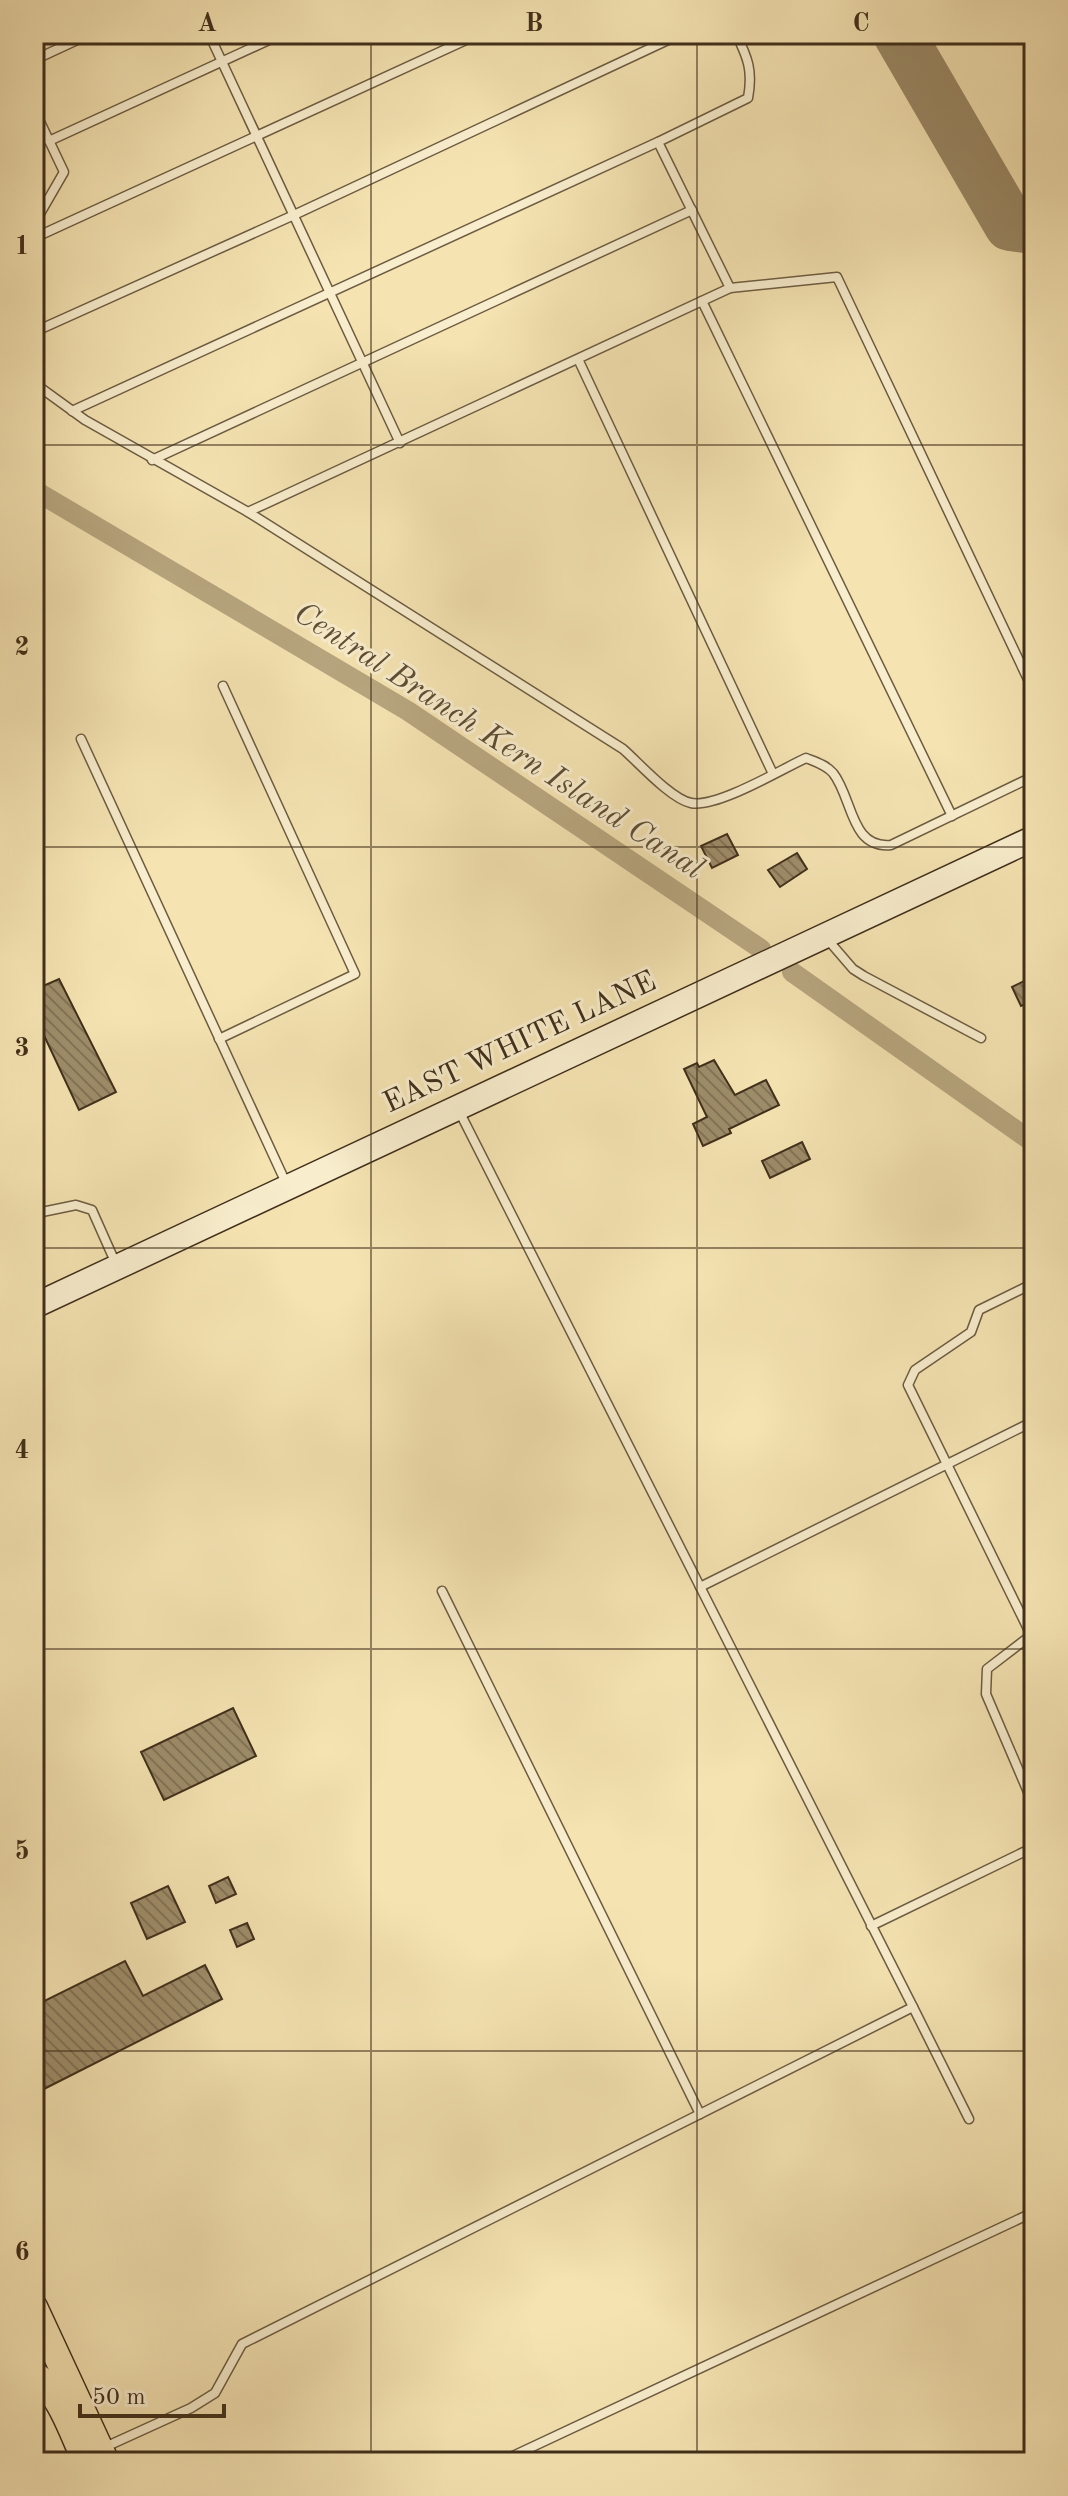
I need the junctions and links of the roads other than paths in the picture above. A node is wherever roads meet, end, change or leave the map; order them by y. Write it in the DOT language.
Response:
graph roads {
  1 [pos="90,34"];
  2 [pos="209,34"];
  3 [pos="282,34"];
  4 [pos="479,34"];
  5 [pos="681,34"];
  6 [pos="736,34"];
  7 [pos="34,60"];
  8 [pos="222,62"];
  9 [pos="34,109"];
  10 [pos="257,137"];
  11 [pos="49,141"];
  12 [pos="658,142"];
  13 [pos="692,210"];
  14 [pos="294,215"];
  15 [pos="34,224"];
  16 [pos="34,238"];
  17 [pos="730,288"];
  18 [pos="331,294"];
  19 [pos="702,301"];
  20 [pos="34,332"];
  21 [pos="578,359"];
  22 [pos="363,363"];
  23 [pos="34,383"];
  24 [pos="72,411"];
  25 [pos="400,443"];
  26 [pos="152,460"];
  27 [pos="248,512"];
  28 [pos="223,686"];
  29 [pos="1034,692"];
  30 [pos="81,739"];
  31 [pos="773,774"];
  32 [pos="1034,776"];
  33 [pos="952,816"];
  34 [pos="1034,838"];
  35 [pos="825,936"];
  36 [pos="981,1038"];
  37 [pos="219,1039"];
  38 [pos="457,1108"];
  39 [pos="288,1188"];
  40 [pos="34,1196"];
  41 [pos="42,1212"];
  42 [pos="34,1226"];
  43 [pos="117,1267"];
  44 [pos="1034,1283"];
  45 [pos="34,1306"];
  46 [pos="1034,1421"];
  47 [pos="948,1465"];
  48 [pos="700,1587"];
  49 [pos="442,1591"];
  50 [pos="1032,1634"];
  51 [pos="1034,1806"];
  52 [pos="1034,1847"];
  53 [pos="871,1926"];
  54 [pos="913,2007"];
  55 [pos="700,2114"];
  56 [pos="969,2119"];
  57 [pos="1034,2212"];
  58 [pos="34,2307"];
  59 [pos="34,2374"];
  60 [pos="34,2391"];
  61 [pos="97,2458"];
  62 [pos="67,2462"];
  63 [pos="500,2462"];
  1 -- 7 [label="lane"];
  2 -- 8 [label="lane"];
  3 -- 8 [label="lane"];
  4 -- 10 [label="lane"];
  5 -- 14 [label="lane"];
  6 -- 12 [label="lane"];
  8 -- 10 [label="lane"];
  8 -- 11 [label="lane"];
  9 -- 11 [label="lane"];
  10 -- 14 [label="lane"];
  10 -- 16 [label="lane"];
  11 -- 15 [label="lane"];
  12 -- 13 [label="lane"];
  12 -- 18 [label="lane"];
  13 -- 17 [label="lane"];
  13 -- 22 [label="lane"];
  14 -- 18 [label="lane"];
  14 -- 20 [label="lane"];
  17 -- 19 [label="lane"];
  17 -- 29 [label="lane"];
  18 -- 22 [label="lane"];
  18 -- 24 [label="lane"];
  19 -- 21 [label="lane"];
  19 -- 33 [label="lane"];
  21 -- 25 [label="lane"];
  21 -- 31 [label="lane"];
  22 -- 25 [label="lane"];
  22 -- 26 [label="lane"];
  23 -- 24 [label="lane"];
  24 -- 26 [label="lane"];
  25 -- 27 [label="lane"];
  26 -- 27 [label="lane"];
  27 -- 31 [label="lane"];
  28 -- 37 [label="lane"];
  30 -- 37 [label="lane"];
  31 -- 33 [label="lane"];
  32 -- 33 [label="lane"];
  34 -- 35 [label="street, EAST WHITE LANE"];
  35 -- 36 [label="lane"];
  35 -- 38 [label="street, EAST WHITE LANE"];
  37 -- 39 [label="lane"];
  38 -- 39 [label="street, EAST WHITE LANE"];
  38 -- 48 [label="lane"];
  39 -- 43 [label="street, EAST WHITE LANE"];
  40 -- 41 [label="lane"];
  41 -- 42 [label="lane"];
  41 -- 43 [label="lane"];
  43 -- 45 [label="street, EAST WHITE LANE"];
  44 -- 47 [label="lane"];
  46 -- 47 [label="lane"];
  47 -- 48 [label="lane"];
  47 -- 50 [label="lane"];
  48 -- 53 [label="lane"];
  49 -- 55 [label="lane"];
  50 -- 51 [label="lane"];
  52 -- 53 [label="lane"];
  53 -- 54 [label="lane"];
  54 -- 55 [label="lane"];
  54 -- 56 [label="lane"];
  55 -- 61 [label="lane"];
  57 -- 63 [label="lane"];
  58 -- 61 [label="main road"];
  59 -- 61 [label="main road"];
  60 -- 62 [label="main road"];
}
